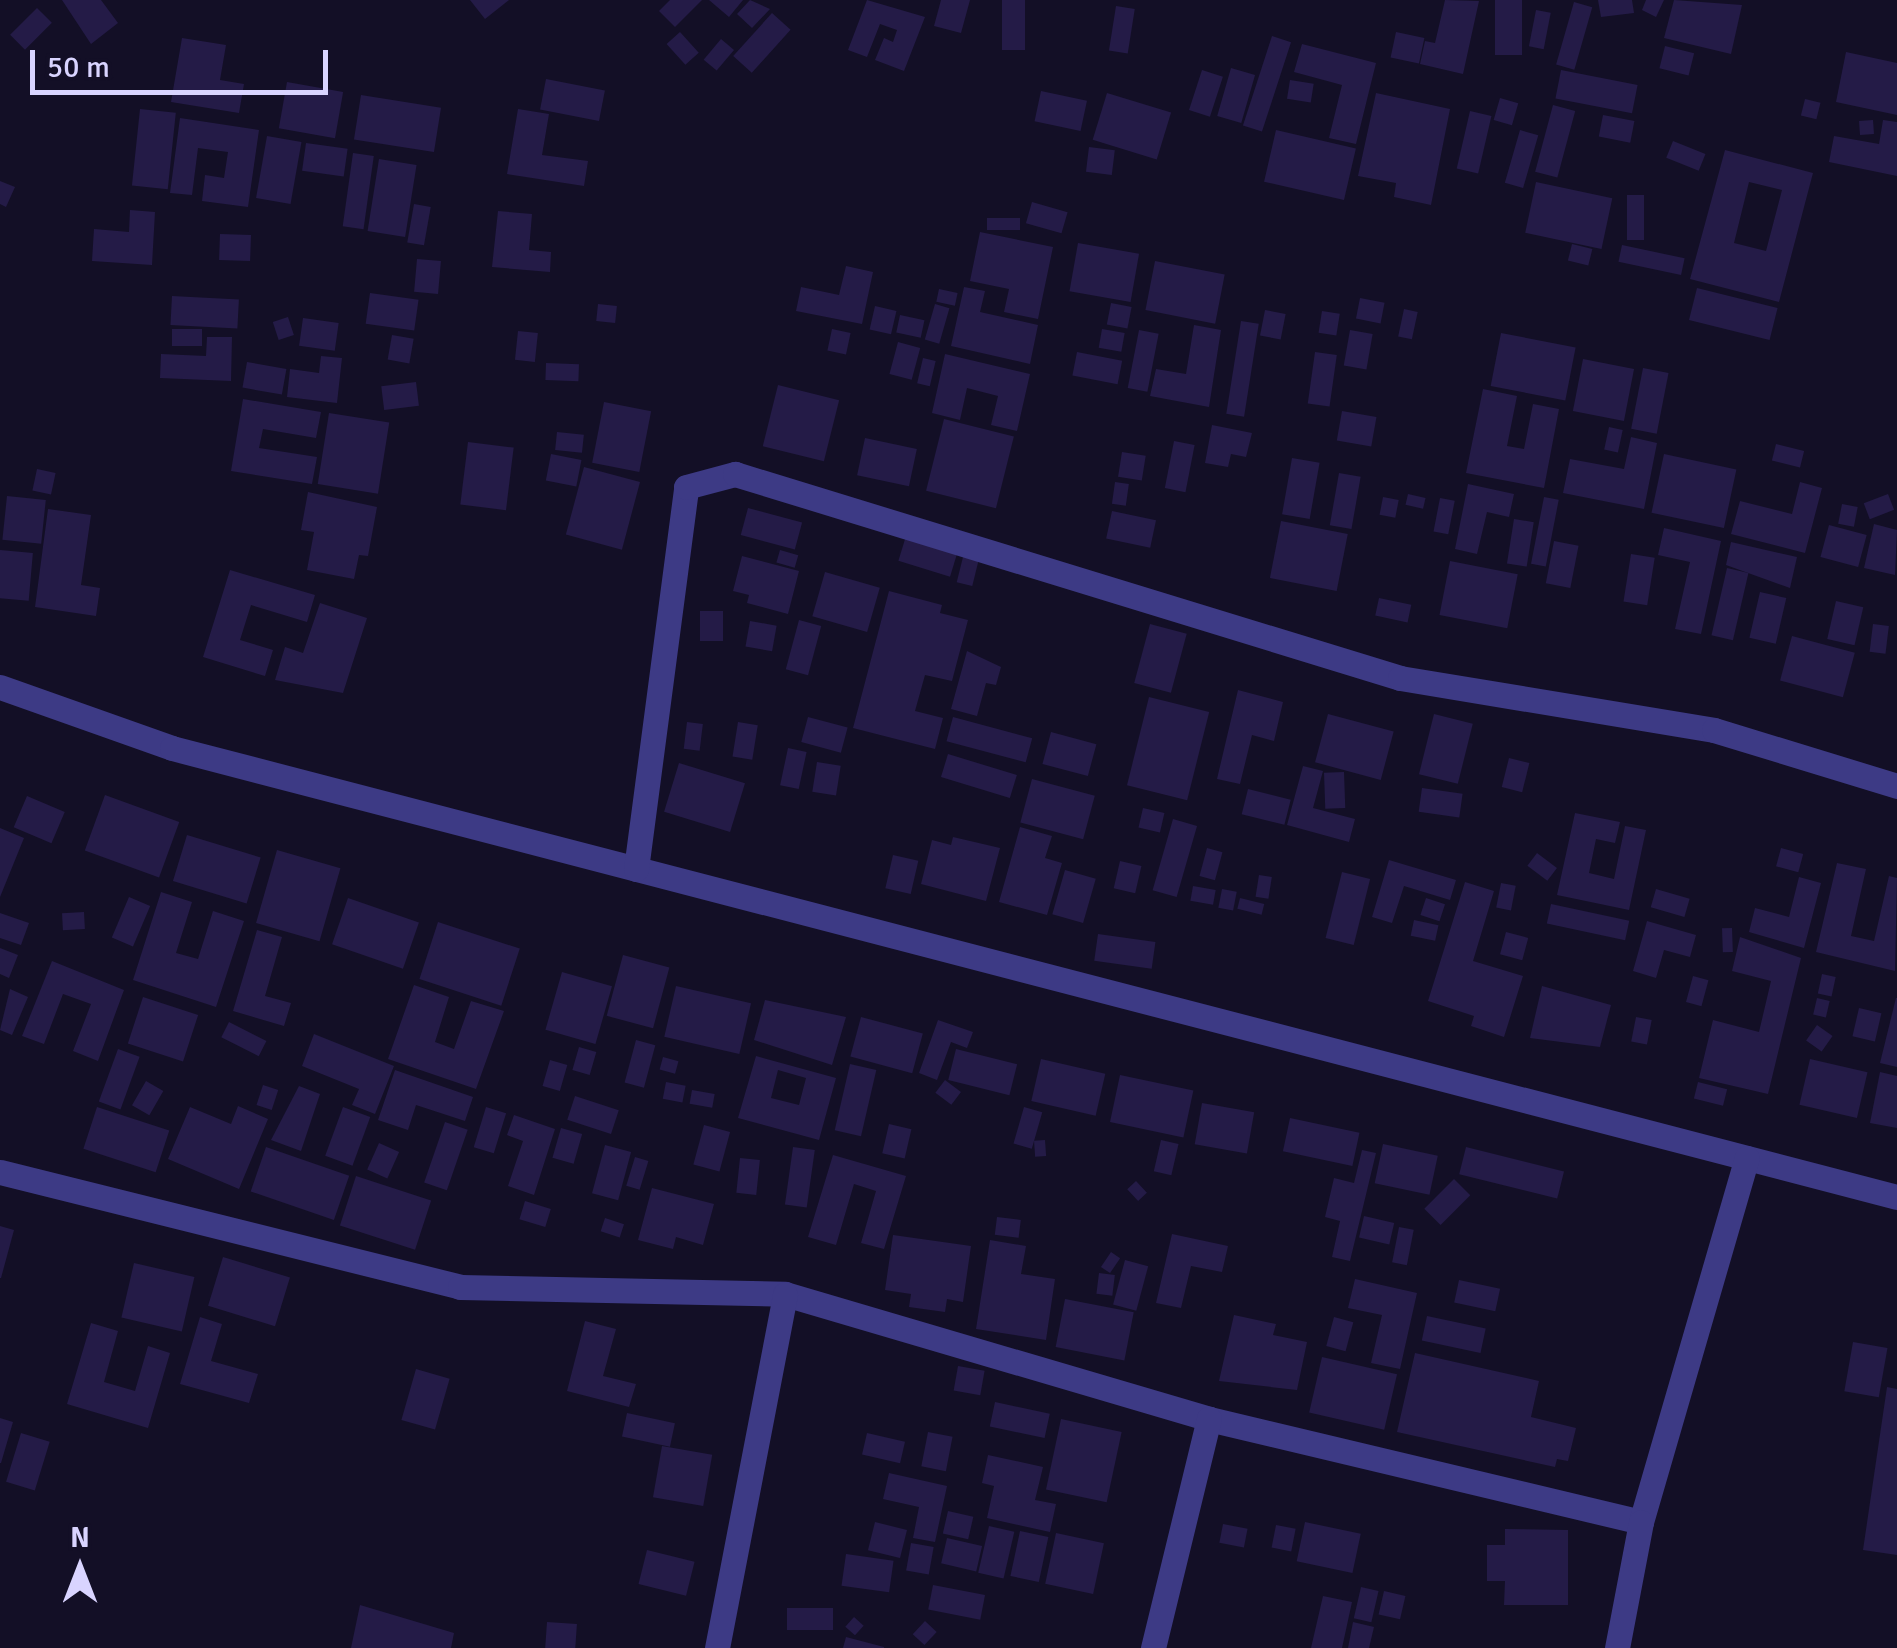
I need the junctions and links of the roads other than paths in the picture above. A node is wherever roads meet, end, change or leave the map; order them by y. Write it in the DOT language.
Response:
graph roads {
  1 [pos="0,686"];
  2 [pos="1897,786"];
  3 [pos="636,869"];
  4 [pos="1747,1158"];
  5 [pos="0,1172"];
  6 [pos="1897,1197"];
  7 [pos="785,1294"];
  8 [pos="1210,1419"];
  9 [pos="1641,1522"];
  10 [pos="716,1648"];
  11 [pos="1153,1648"];
  12 [pos="1616,1648"];
  1 -- 3 [label="street"];
  2 -- 3 [label="street"];
  3 -- 4 [label="street"];
  4 -- 6 [label="street"];
  4 -- 9 [label="street"];
  5 -- 7 [label="street"];
  7 -- 8 [label="street"];
  7 -- 10 [label="street"];
  8 -- 9 [label="street"];
  8 -- 11 [label="street"];
  9 -- 12 [label="street"];
}
